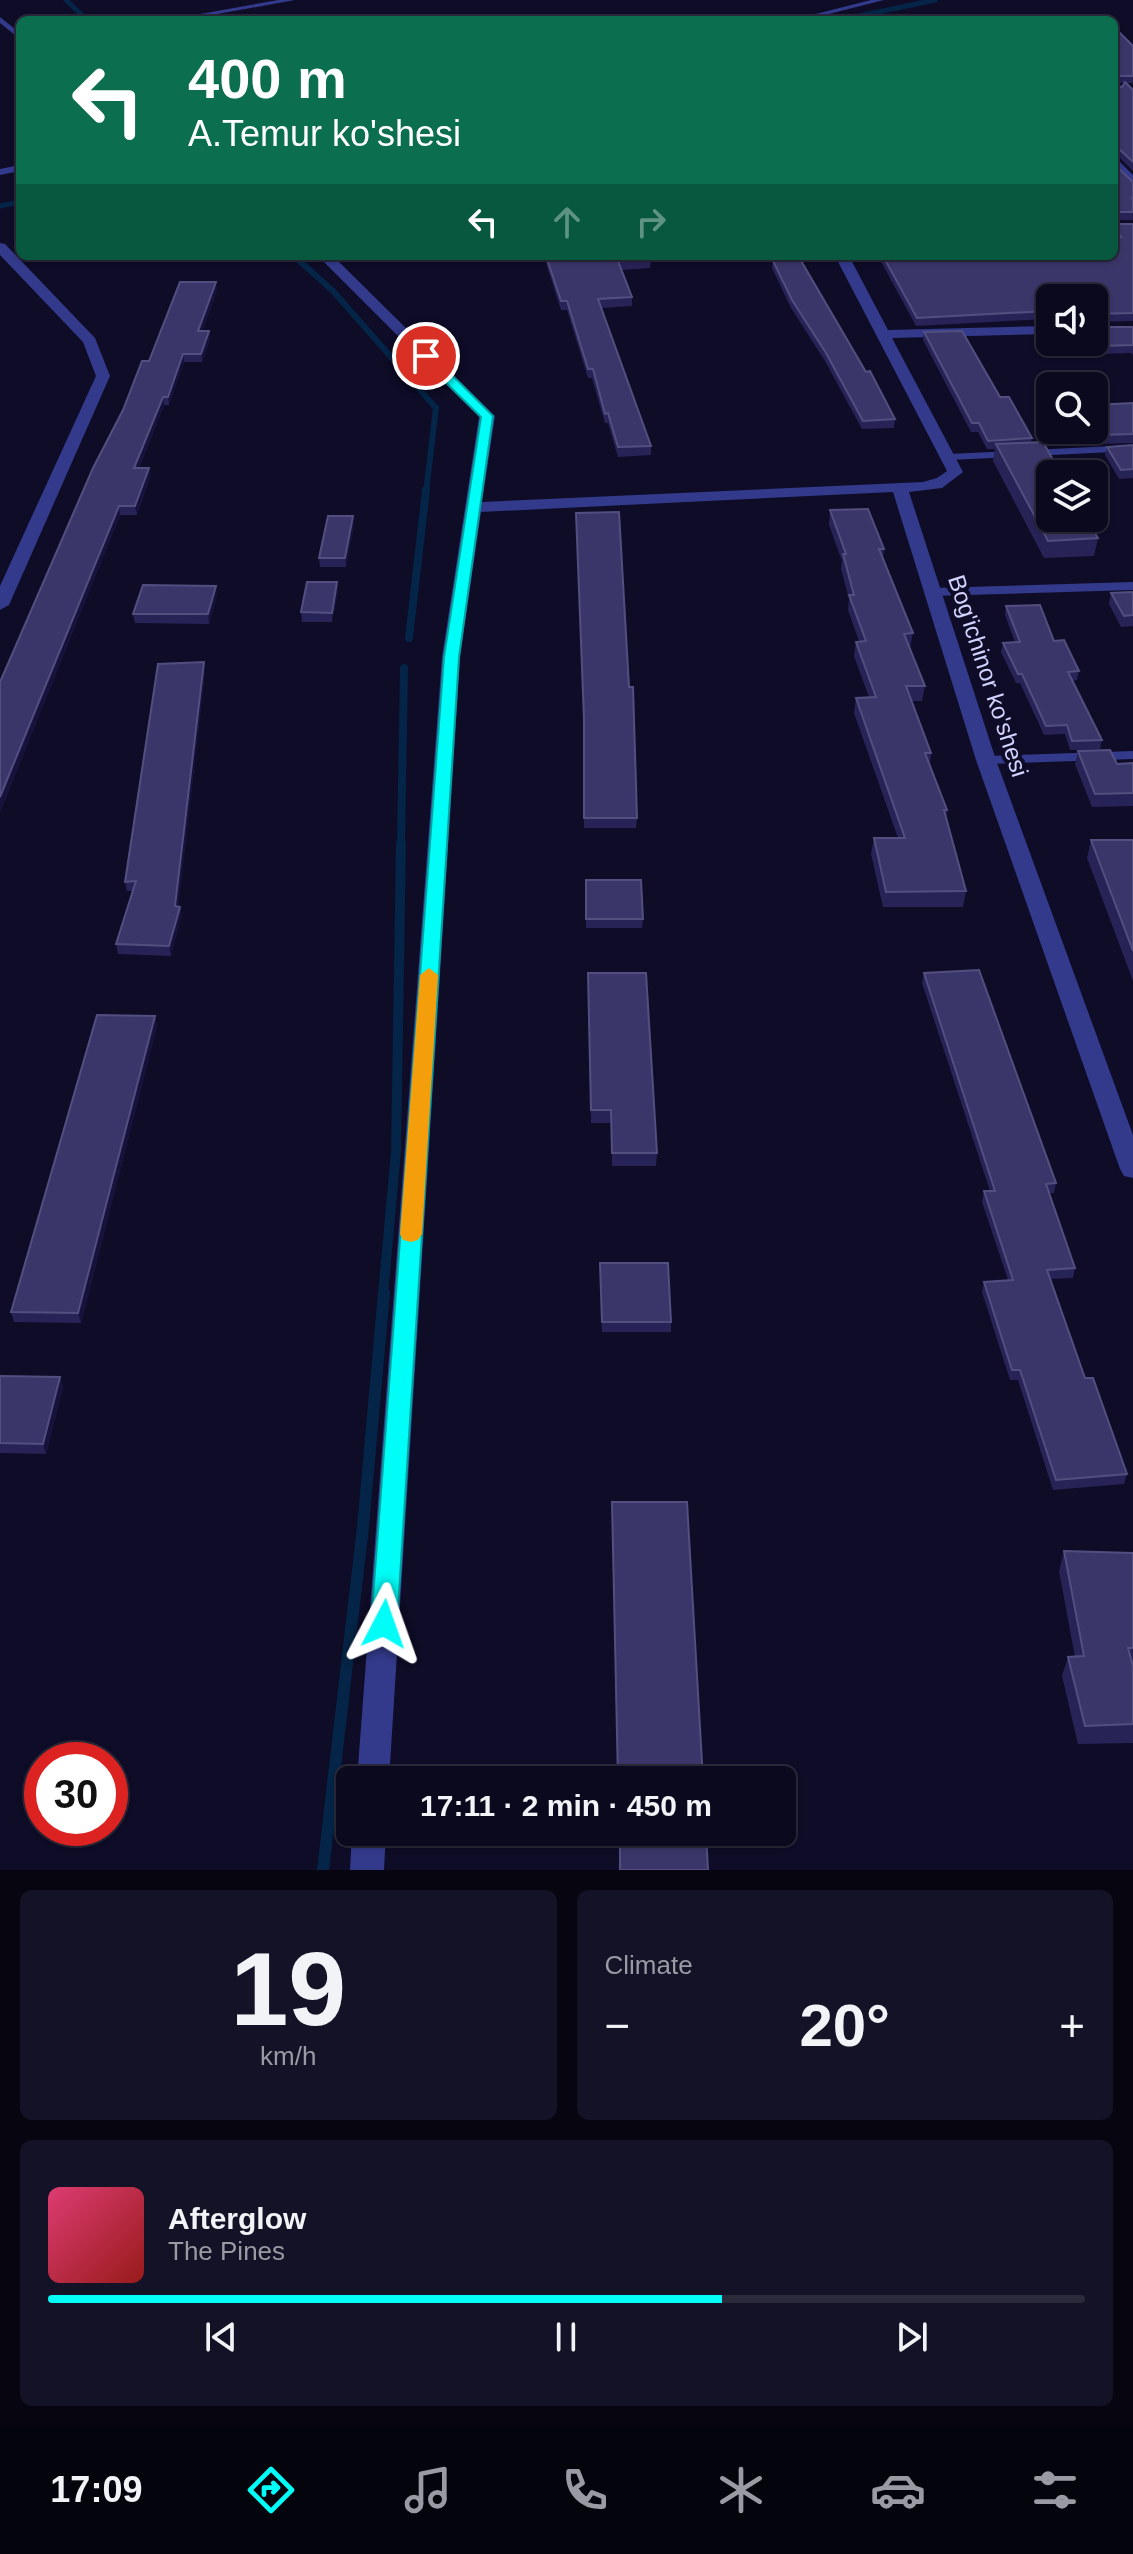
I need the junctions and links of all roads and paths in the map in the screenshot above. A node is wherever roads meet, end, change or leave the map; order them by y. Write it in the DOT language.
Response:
graph roads {
  1 [pos="291,0"];
  2 [pos="880,0"];
  3 [pos="195,16"];
  4 [pos="813,16"];
  5 [pos="0,19"];
  6 [pos="16,33"];
  7 [pos="1118,165"];
  8 [pos="1133,183"];
  9 [pos="0,247"];
  10 [pos="329,260"];
  11 [pos="844,260"];
  12 [pos="1036,330"];
  13 [pos="882,334"];
  14 [pos="1133,448"];
  15 [pos="949,457"];
  16 [pos="899,487"];
  17 [pos="475,507"];
  18 [pos="1133,586"];
  19 [pos="933,592"];
  20 [pos="1,599"];
  21 [pos="1133,755"];
  22 [pos="986,760"];
  23 [pos="1133,1169"];
  24 [pos="374,1766"];
  25 [pos="368,1846"];
  26 [pos="367,1870"];
  1 -- 3 [label="lane"];
  2 -- 4 [label="lane"];
  5 -- 6 [label="lane"];
  7 -- 8 [label="street"];
  9 -- 20 [label="street"];
  10 -- 17 [label="street"];
  11 -- 13 [label="street"];
  12 -- 13 [label="street"];
  13 -- 15 [label="street"];
  14 -- 15 [label="lane"];
  15 -- 16 [label="street"];
  16 -- 17 [label="street"];
  16 -- 19 [label="street, Bog'ichinor ko'shesi"];
  17 -- 24 [label="street"];
  18 -- 19 [label="lane"];
  19 -- 22 [label="street, Bog'ichinor ko'shesi"];
  21 -- 22 [label="lane"];
  22 -- 23 [label="street, Bog'ichinor ko'shesi"];
  25 -- 26 [label="street"];
}
